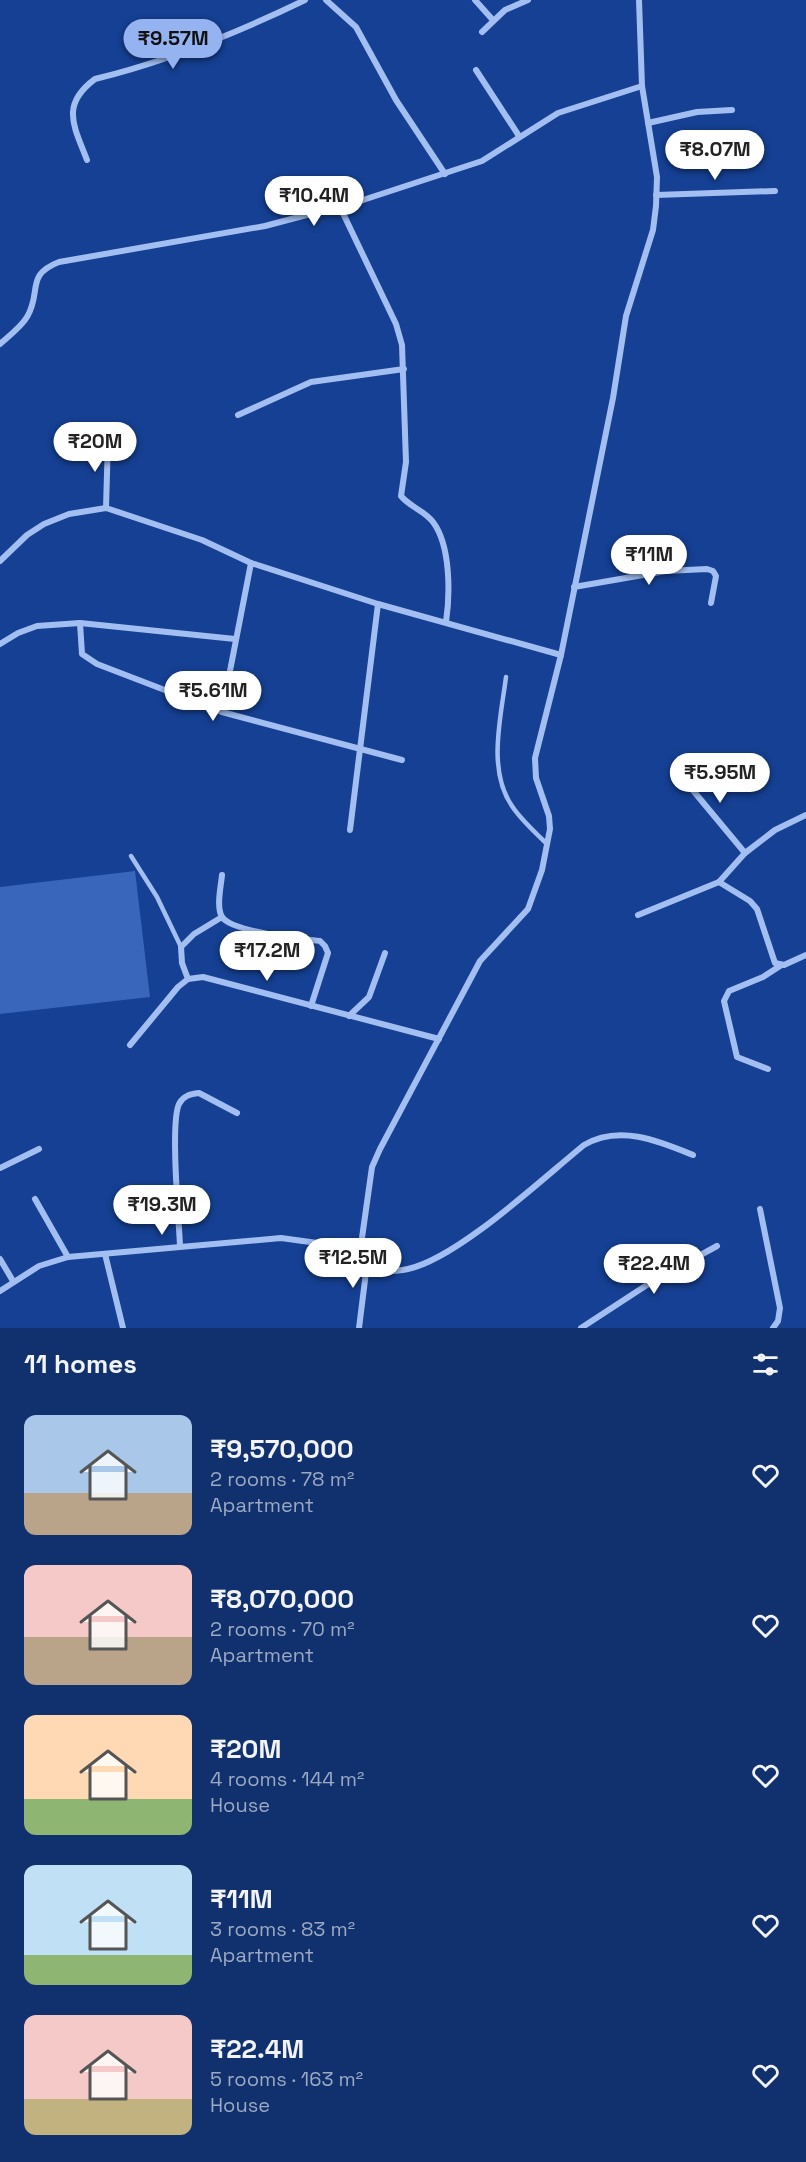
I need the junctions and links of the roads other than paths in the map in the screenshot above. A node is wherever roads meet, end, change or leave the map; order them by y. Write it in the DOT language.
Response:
graph roads {
  1 [pos="305,0"];
  2 [pos="326,0"];
  3 [pos="475,0"];
  4 [pos="528,0"];
  5 [pos="639,0"];
  6 [pos="492,19"];
  7 [pos="482,32"];
  8 [pos="476,70"];
  9 [pos="642,86"];
  10 [pos="732,110"];
  11 [pos="648,123"];
  12 [pos="519,136"];
  13 [pos="87,160"];
  14 [pos="445,174"];
  15 [pos="775,191"];
  16 [pos="656,195"];
  17 [pos="340,207"];
  18 [pos="0,344"];
  19 [pos="404,369"];
  20 [pos="238,415"];
  21 [pos="108,439"];
  22 [pos="106,508"];
  23 [pos="0,561"];
  24 [pos="251,563"];
  25 [pos="574,587"];
  26 [pos="711,603"];
  27 [pos="378,604"];
  28 [pos="446,622"];
  29 [pos="80,623"];
  30 [pos="234,639"];
  31 [pos="0,644"];
  32 [pos="561,655"];
  33 [pos="506,677"];
  34 [pos="222,712"];
  35 [pos="359,747"];
  36 [pos="402,760"];
  37 [pos="676,770"];
  38 [pos="806,815"];
  39 [pos="350,830"];
  40 [pos="547,844"];
  41 [pos="745,853"];
  42 [pos="131,856"];
  43 [pos="222,875"];
  44 [pos="720,882"];
  45 [pos="638,915"];
  46 [pos="222,917"];
  47 [pos="181,946"];
  48 [pos="385,953"];
  49 [pos="806,955"];
  50 [pos="780,966"];
  51 [pos="188,979"];
  52 [pos="311,1006"];
  53 [pos="349,1016"];
  54 [pos="439,1039"];
  55 [pos="130,1046"];
  56 [pos="768,1069"];
  57 [pos="237,1113"];
  58 [pos="39,1149"];
  59 [pos="693,1155"];
  60 [pos="0,1168"];
  61 [pos="35,1200"];
  62 [pos="760,1209"];
  63 [pos="180,1246"];
  64 [pos="717,1246"];
  65 [pos="105,1254"];
  66 [pos="68,1257"];
  67 [pos="0,1259"];
  68 [pos="359,1259"];
  69 [pos="366,1272"];
  70 [pos="13,1281"];
  71 [pos="0,1292"];
  72 [pos="123,1328"];
  73 [pos="360,1328"];
  74 [pos="581,1328"];
  75 [pos="773,1328"];
  1 -- 13 [label="street"];
  2 -- 14 [label="street"];
  3 -- 6 [label="street"];
  4 -- 6 [label="street"];
  5 -- 9 [label="street"];
  6 -- 7 [label="street"];
  8 -- 12 [label="street"];
  9 -- 11 [label="street"];
  9 -- 12 [label="street"];
  10 -- 11 [label="street"];
  11 -- 16 [label="street"];
  12 -- 14 [label="street"];
  14 -- 17 [label="street"];
  15 -- 16 [label="street"];
  16 -- 25 [label="street"];
  17 -- 18 [label="street"];
  17 -- 19 [label="street"];
  19 -- 20 [label="street"];
  19 -- 28 [label="street"];
  21 -- 22 [label="street"];
  22 -- 23 [label="street"];
  22 -- 24 [label="street"];
  24 -- 27 [label="street"];
  24 -- 30 [label="street"];
  25 -- 26 [label="street"];
  25 -- 32 [label="street"];
  27 -- 28 [label="street"];
  27 -- 35 [label="street"];
  28 -- 32 [label="street"];
  29 -- 30 [label="street"];
  29 -- 31 [label="street"];
  29 -- 34 [label="street"];
  30 -- 34 [label="street"];
  32 -- 40 [label="street"];
  33 -- 40 [label="lane"];
  34 -- 35 [label="street"];
  35 -- 36 [label="street"];
  35 -- 39 [label="street"];
  37 -- 41 [label="street"];
  38 -- 41 [label="street"];
  40 -- 54 [label="street"];
  41 -- 44 [label="street"];
  42 -- 47 [label="lane"];
  43 -- 46 [label="street"];
  44 -- 45 [label="street"];
  44 -- 50 [label="street"];
  46 -- 47 [label="street"];
  46 -- 52 [label="street"];
  47 -- 51 [label="street"];
  48 -- 53 [label="street"];
  49 -- 50 [label="street"];
  50 -- 56 [label="street"];
  51 -- 52 [label="street"];
  51 -- 55 [label="street"];
  52 -- 53 [label="street"];
  53 -- 54 [label="street"];
  54 -- 68 [label="street"];
  57 -- 63 [label="street"];
  58 -- 60 [label="street"];
  59 -- 69 [label="street"];
  61 -- 66 [label="street"];
  62 -- 75 [label="street"];
  63 -- 65 [label="street"];
  63 -- 68 [label="street"];
  64 -- 74 [label="street"];
  65 -- 66 [label="street"];
  65 -- 72 [label="street"];
  66 -- 70 [label="street"];
  67 -- 70 [label="street"];
  68 -- 69 [label="street"];
  69 -- 73 [label="street"];
  70 -- 71 [label="street"];
}
